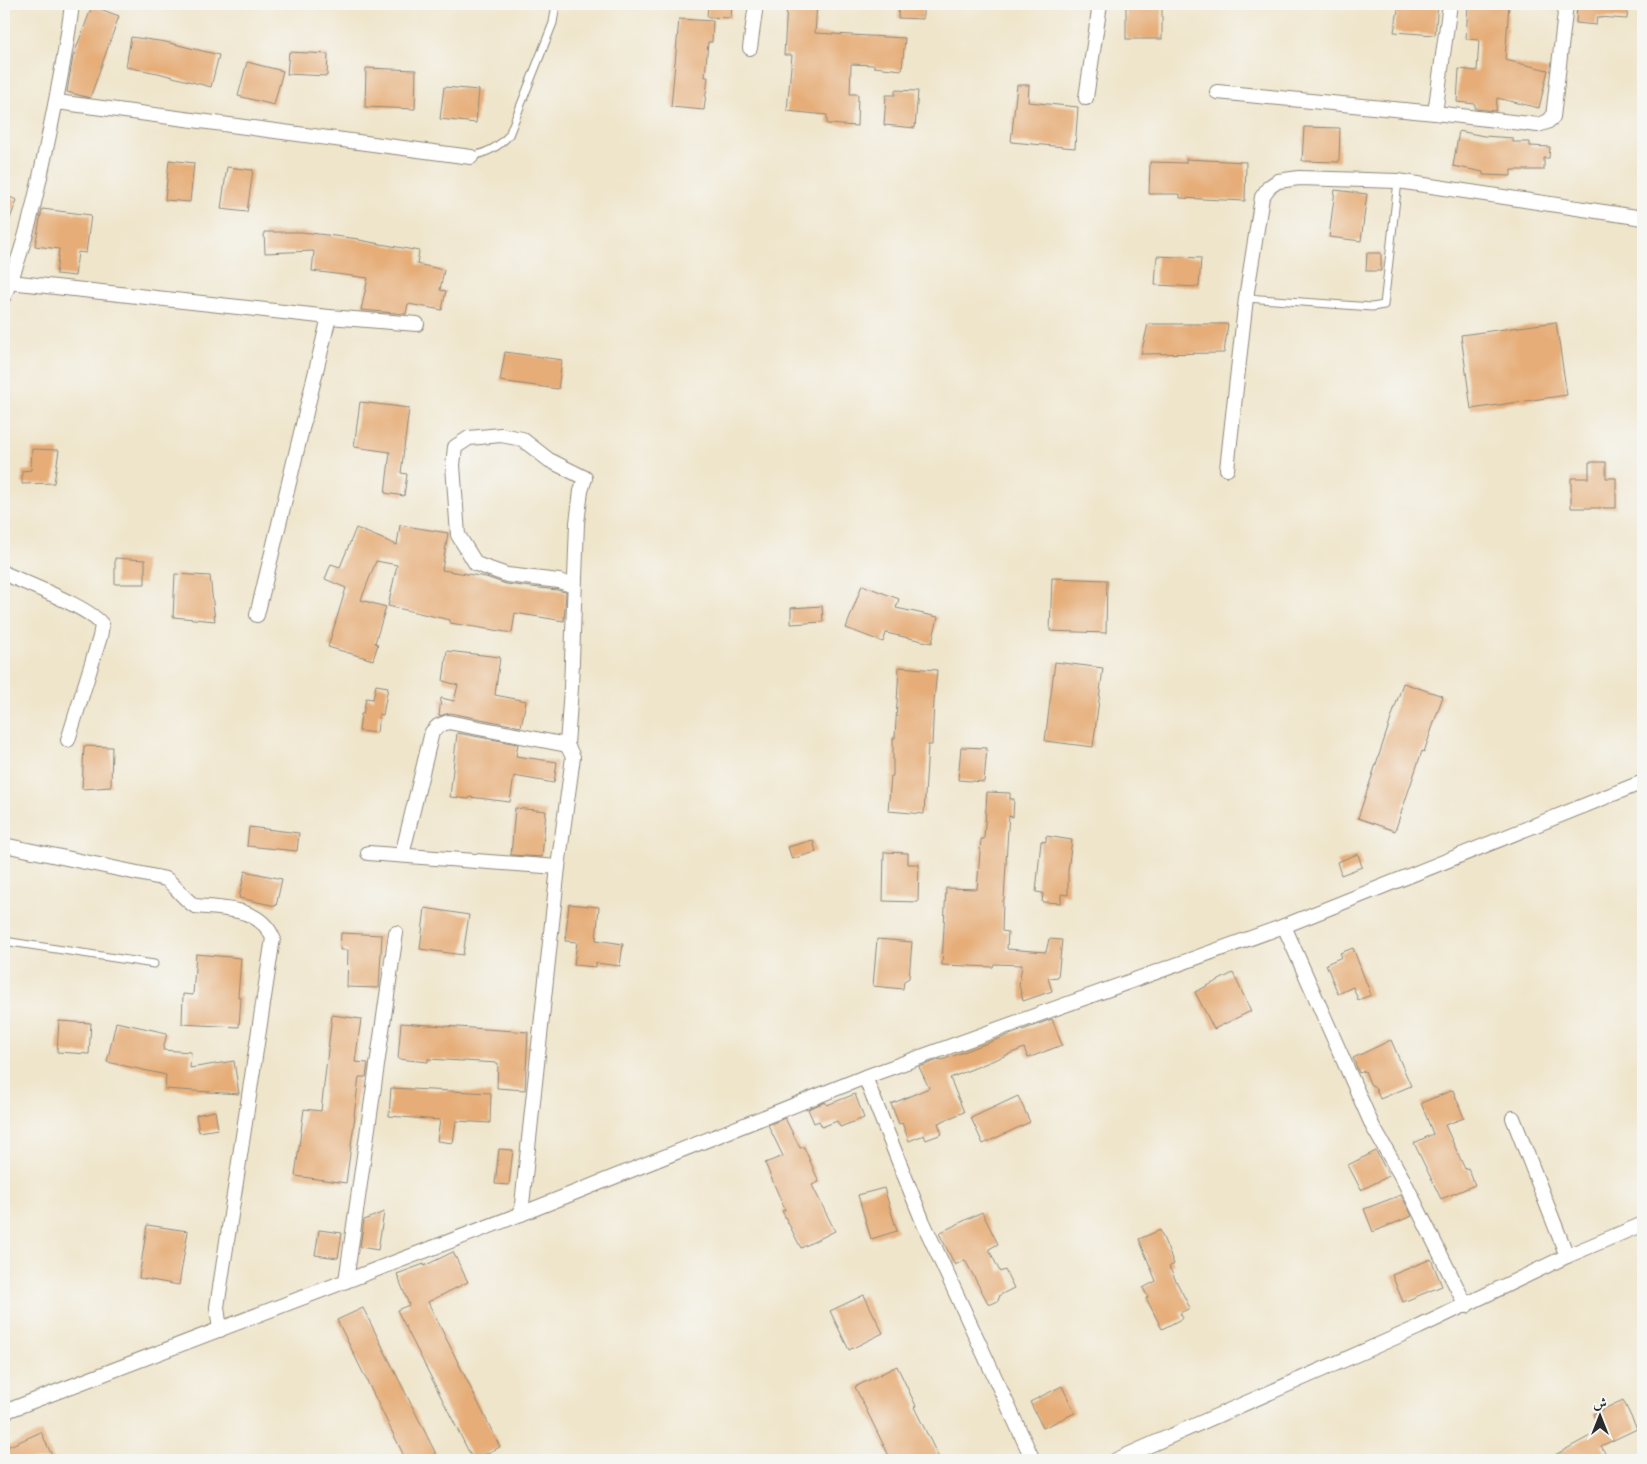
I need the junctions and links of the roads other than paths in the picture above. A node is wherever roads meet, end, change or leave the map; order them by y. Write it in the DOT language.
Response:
graph roads {
  1 [pos="72,4"];
  2 [pos="556,4"];
  3 [pos="756,4"];
  4 [pos="1100,4"];
  5 [pos="1450,4"];
  6 [pos="1566,4"];
  7 [pos="750,48"];
  8 [pos="1216,92"];
  9 [pos="1086,98"];
  10 [pos="57,102"];
  11 [pos="1436,112"];
  12 [pos="471,157"];
  13 [pos="1398,181"];
  14 [pos="1643,218"];
  15 [pos="10,282"];
  16 [pos="4,296"];
  17 [pos="1246,298"];
  18 [pos="329,317"];
  19 [pos="417,324"];
  20 [pos="1227,469"];
  21 [pos="4,572"];
  22 [pos="574,586"];
  23 [pos="258,615"];
  24 [pos="68,740"];
  25 [pos="567,746"];
  26 [pos="1643,782"];
  27 [pos="4,845"];
  28 [pos="368,853"];
  29 [pos="402,855"];
  30 [pos="558,867"];
  31 [pos="1284,926"];
  32 [pos="396,934"];
  33 [pos="4,941"];
  34 [pos="154,964"];
  35 [pos="865,1077"];
  36 [pos="1512,1118"];
  37 [pos="522,1214"];
  38 [pos="1643,1224"];
  39 [pos="1567,1256"];
  40 [pos="346,1281"];
  41 [pos="1466,1306"];
  42 [pos="220,1330"];
  43 [pos="4,1412"];
  44 [pos="1033,1460"];
  45 [pos="1116,1460"];
  1 -- 10 [label="street"];
  2 -- 12 [label="lane"];
  3 -- 7 [label="street"];
  4 -- 9 [label="street"];
  5 -- 11 [label="street"];
  6 -- 11 [label="street"];
  8 -- 11 [label="street"];
  10 -- 12 [label="street"];
  10 -- 15 [label="street"];
  13 -- 14 [label="street"];
  13 -- 17 [label="street"];
  13 -- 17 [label="lane"];
  15 -- 16 [label="street"];
  15 -- 18 [label="street"];
  17 -- 20 [label="street"];
  18 -- 19 [label="street"];
  18 -- 23 [label="street"];
  21 -- 24 [label="street"];
  22 -- 22 [label="street"];
  22 -- 25 [label="street"];
  25 -- 29 [label="street"];
  25 -- 30 [label="street"];
  26 -- 31 [label="street"];
  27 -- 42 [label="street"];
  28 -- 29 [label="street"];
  29 -- 30 [label="street"];
  30 -- 37 [label="street"];
  31 -- 35 [label="street"];
  31 -- 41 [label="street"];
  32 -- 40 [label="street"];
  33 -- 34 [label="lane"];
  35 -- 37 [label="street"];
  35 -- 44 [label="street"];
  36 -- 39 [label="street"];
  37 -- 40 [label="street"];
  38 -- 39 [label="street"];
  39 -- 41 [label="street"];
  40 -- 42 [label="street"];
  41 -- 45 [label="street"];
  42 -- 43 [label="street"];
}
